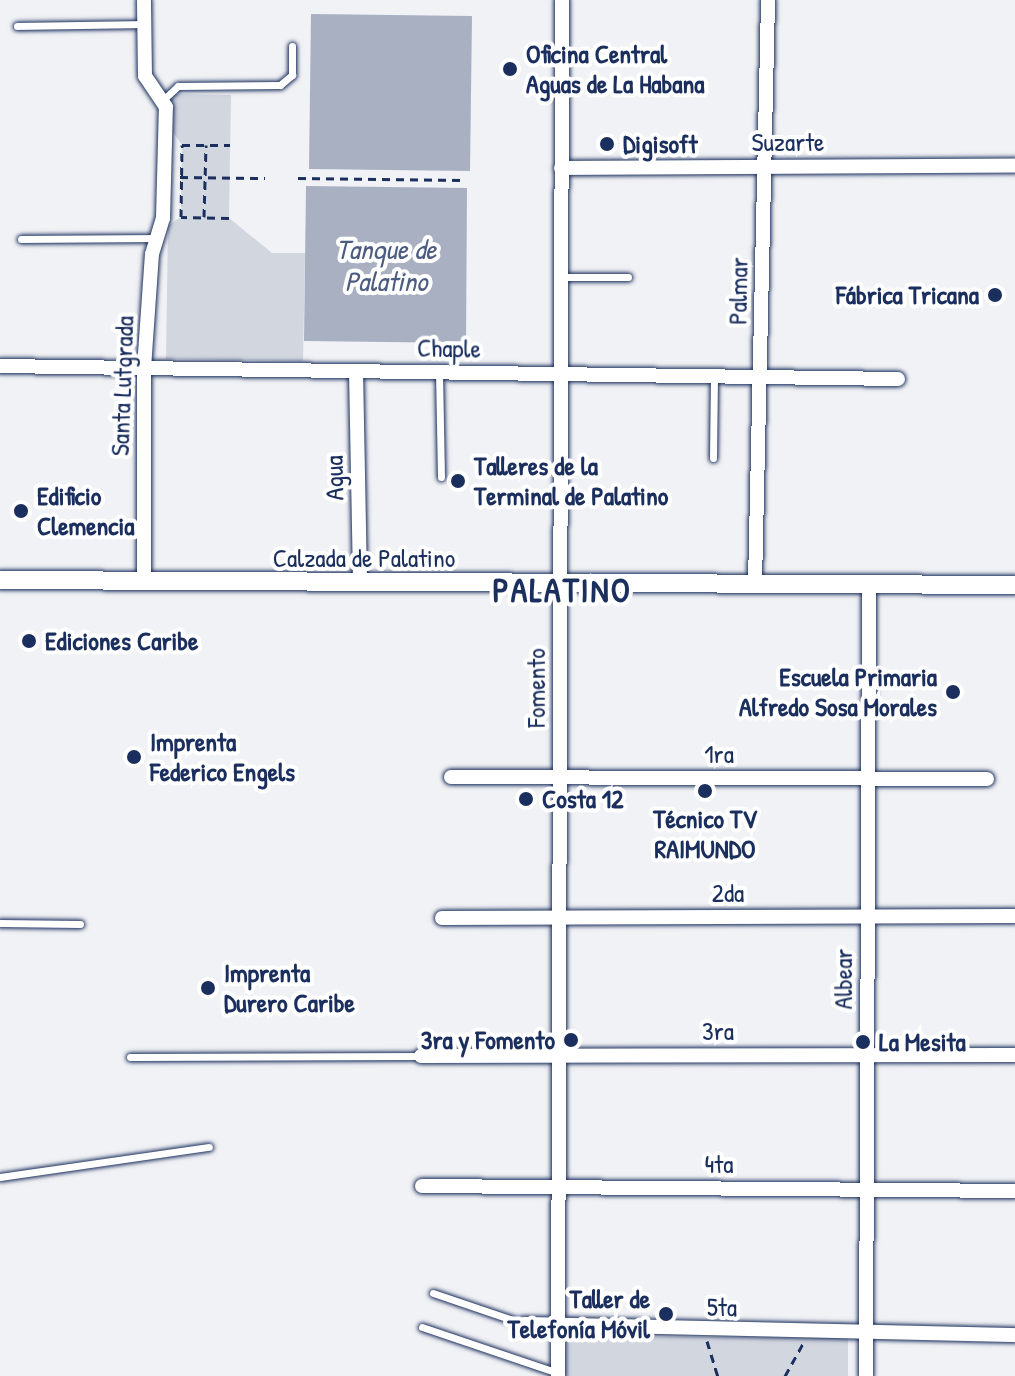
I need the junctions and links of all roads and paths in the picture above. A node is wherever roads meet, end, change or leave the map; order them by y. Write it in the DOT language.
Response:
graph roads {
  1 [pos="144,0"];
  2 [pos="562,0"];
  3 [pos="768,0"];
  4 [pos="144,24"];
  5 [pos="17,26"];
  6 [pos="292,46"];
  7 [pos="164,99"];
  8 [pos="206,145"];
  9 [pos="230,145"];
  10 [pos="1015,166"];
  11 [pos="764,167"];
  12 [pos="561,168"];
  13 [pos="164,177"];
  14 [pos="182,177"];
  15 [pos="205,178"];
  16 [pos="265,178"];
  17 [pos="298,178"];
  18 [pos="462,180"];
  19 [pos="204,217"];
  20 [pos="229,218"];
  21 [pos="157,238"];
  22 [pos="21,239"];
  23 [pos="561,277"];
  24 [pos="628,277"];
  25 [pos="0,366"];
  26 [pos="144,368"];
  27 [pos="356,371"];
  28 [pos="439,372"];
  29 [pos="561,374"];
  30 [pos="714,376"];
  31 [pos="760,377"];
  32 [pos="898,379"];
  33 [pos="713,458"];
  34 [pos="441,477"];
  35 [pos="0,580"];
  36 [pos="869,582"];
  37 [pos="144,583"];
  38 [pos="755,583"];
  39 [pos="360,584"];
  40 [pos="560,584"];
  41 [pos="1015,585"];
  42 [pos="451,777"];
  43 [pos="560,777"];
  44 [pos="868,778"];
  45 [pos="987,779"];
  46 [pos="1015,916"];
  47 [pos="868,917"];
  48 [pos="442,918"];
  49 [pos="559,918"];
  50 [pos="0,923"];
  51 [pos="80,924"];
  52 [pos="867,1055"];
  53 [pos="1015,1055"];
  54 [pos="421,1056"];
  55 [pos="559,1056"];
  56 [pos="130,1057"];
  57 [pos="209,1147"];
  58 [pos="0,1177"];
  59 [pos="422,1186"];
  60 [pos="558,1187"];
  61 [pos="867,1190"];
  62 [pos="1015,1191"];
  63 [pos="433,1293"];
  64 [pos="524,1324"];
  65 [pos="422,1327"];
  66 [pos="558,1330"];
  67 [pos="704,1331"];
  68 [pos="810,1332"];
  69 [pos="866,1333"];
  70 [pos="1015,1335"];
  71 [pos="558,1375"];
  72 [pos="718,1376"];
  73 [pos="785,1376"];
  74 [pos="866,1376"];
  1 -- 4 [label="street, Santa Lutgrada"];
  2 -- 12 [label="street, Fomento"];
  3 -- 11 [label="street, Palmar"];
  4 -- 5 [label="lane"];
  4 -- 7 [label="street, Santa Lutgrada"];
  6 -- 7 [label="lane"];
  7 -- 13 [label="street, Santa Lutgrada"];
  8 -- 9 [label="path"];
  8 -- 14 [label="path"];
  8 -- 15 [label="path"];
  10 -- 11 [label="street, Suzarte"];
  11 -- 12 [label="street, Suzarte"];
  11 -- 31 [label="street, Palmar"];
  12 -- 23 [label="street, Fomento"];
  13 -- 14 [label="path"];
  13 -- 21 [label="street, Santa Lutgrada"];
  14 -- 15 [label="path"];
  14 -- 19 [label="path"];
  15 -- 16 [label="path"];
  15 -- 19 [label="path"];
  17 -- 18 [label="path"];
  19 -- 20 [label="path"];
  21 -- 22 [label="lane"];
  21 -- 26 [label="street, Santa Lutgrada"];
  23 -- 24 [label="lane"];
  23 -- 29 [label="street, Fomento"];
  25 -- 26 [label="street, Chaple"];
  26 -- 27 [label="street, Chaple"];
  26 -- 37 [label="street, Santa Lutgrada"];
  27 -- 28 [label="street, Chaple"];
  27 -- 39 [label="street, Agua"];
  28 -- 29 [label="street, Chaple"];
  28 -- 34 [label="lane"];
  29 -- 30 [label="street, Chaple"];
  29 -- 40 [label="street, Fomento"];
  30 -- 31 [label="street, Chaple"];
  30 -- 33 [label="lane"];
  31 -- 32 [label="street, Chaple"];
  31 -- 38 [label="street, Palmar"];
  35 -- 37 [label="street, Calzada de Palatino"];
  36 -- 38 [label="street, Calzada de Palatino"];
  36 -- 41 [label="street, Calzada de Palatino"];
  36 -- 44 [label="street, Albear"];
  37 -- 39 [label="street, Calzada de Palatino"];
  38 -- 40 [label="street, Calzada de Palatino"];
  39 -- 40 [label="street, Calzada de Palatino"];
  40 -- 43 [label="street, Fomento"];
  42 -- 43 [label="street, 1ra"];
  43 -- 44 [label="street, 1ra"];
  43 -- 49 [label="street, Fomento"];
  44 -- 45 [label="street, 1ra"];
  44 -- 47 [label="street, Albear"];
  46 -- 47 [label="street, 2da"];
  47 -- 49 [label="street, 2da"];
  47 -- 52 [label="street, Albear"];
  48 -- 49 [label="street, 2da"];
  49 -- 55 [label="street, Fomento"];
  50 -- 51 [label="lane"];
  52 -- 53 [label="street, 3ra"];
  52 -- 55 [label="street, 3ra"];
  52 -- 61 [label="street, Albear"];
  54 -- 55 [label="street, 3ra"];
  54 -- 56 [label="lane"];
  55 -- 60 [label="street, Fomento"];
  57 -- 58 [label="lane"];
  59 -- 60 [label="street, 4ta"];
  60 -- 61 [label="street, 4ta"];
  60 -- 66 [label="street, Fomento"];
  61 -- 62 [label="street, 4ta"];
  61 -- 69 [label="street, Albear"];
  63 -- 64 [label="lane, 5ta"];
  64 -- 66 [label="street, 5ta"];
  65 -- 71 [label="lane"];
  66 -- 67 [label="street, 5ta"];
  66 -- 71 [label="street, Fomento"];
  67 -- 68 [label="street, 5ta"];
  67 -- 72 [label="path"];
  68 -- 69 [label="street, 5ta"];
  68 -- 73 [label="path"];
  69 -- 70 [label="street, 5ta"];
  69 -- 74 [label="street, Albear"];
}
